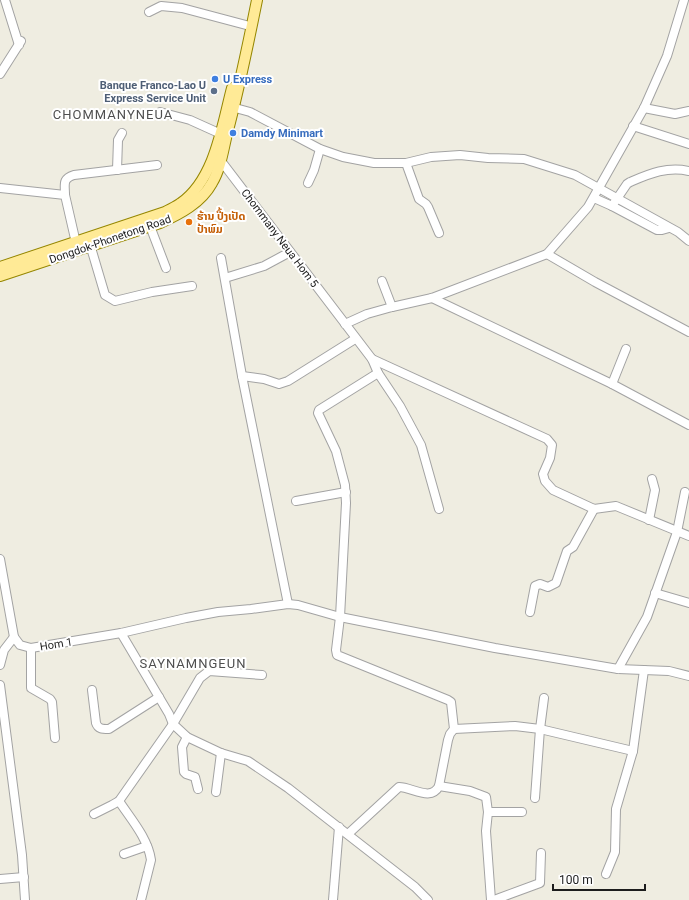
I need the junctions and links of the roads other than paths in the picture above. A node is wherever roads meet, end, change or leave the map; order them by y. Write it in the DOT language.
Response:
graph roads {
  1 [pos="5,0"];
  2 [pos="252,0"];
  3 [pos="257,0"];
  4 [pos="684,0"];
  5 [pos="149,12"];
  6 [pos="680,15"];
  7 [pos="689,18"];
  8 [pos="246,25"];
  9 [pos="0,74"];
  10 [pos="231,107"];
  11 [pos="644,108"];
  12 [pos="160,112"];
  13 [pos="689,112"];
  14 [pos="633,126"];
  15 [pos="122,133"];
  16 [pos="221,134"];
  17 [pos="689,144"];
  18 [pos="320,149"];
  19 [pos="218,156"];
  20 [pos="406,163"];
  21 [pos="157,166"];
  22 [pos="117,170"];
  23 [pos="689,170"];
  24 [pos="308,183"];
  25 [pos="0,188"];
  26 [pos="599,189"];
  27 [pos="65,195"];
  28 [pos="594,198"];
  29 [pos="617,198"];
  30 [pos="612,206"];
  31 [pos="150,226"];
  32 [pos="670,228"];
  33 [pos="439,233"];
  34 [pos="689,241"];
  35 [pos="76,242"];
  36 [pos="89,242"];
  37 [pos="290,252"];
  38 [pos="547,254"];
  39 [pos="221,258"];
  40 [pos="0,267"];
  41 [pos="166,268"];
  42 [pos="0,276"];
  43 [pos="225,278"];
  44 [pos="382,281"];
  45 [pos="192,286"];
  46 [pos="432,298"];
  47 [pos="392,307"];
  48 [pos="346,324"];
  49 [pos="689,332"];
  50 [pos="356,339"];
  51 [pos="626,349"];
  52 [pos="372,359"];
  53 [pos="378,373"];
  54 [pos="242,376"];
  55 [pos="612,384"];
  56 [pos="689,425"];
  57 [pos="652,479"];
  58 [pos="346,492"];
  59 [pos="685,492"];
  60 [pos="296,501"];
  61 [pos="439,509"];
  62 [pos="594,509"];
  63 [pos="649,520"];
  64 [pos="677,532"];
  65 [pos="689,536"];
  66 [pos="0,559"];
  67 [pos="1,569"];
  68 [pos="655,593"];
  69 [pos="689,603"];
  70 [pos="288,604"];
  71 [pos="530,612"];
  72 [pos="340,617"];
  73 [pos="122,633"];
  74 [pos="14,637"];
  75 [pos="31,648"];
  76 [pos="0,665"];
  77 [pos="618,668"];
  78 [pos="644,670"];
  79 [pos="262,675"];
  80 [pos="689,676"];
  81 [pos="0,685"];
  82 [pos="92,690"];
  83 [pos="159,697"];
  84 [pos="544,698"];
  85 [pos="173,724"];
  86 [pos="454,729"];
  87 [pos="540,729"];
  88 [pos="187,737"];
  89 [pos="55,738"];
  90 [pos="633,751"];
  91 [pos="221,753"];
  92 [pos="439,786"];
  93 [pos="198,789"];
  94 [pos="216,792"];
  95 [pos="535,798"];
  96 [pos="119,800"];
  97 [pos="488,812"];
  98 [pos="522,812"];
  99 [pos="94,814"];
  100 [pos="339,827"];
  101 [pos="348,834"];
  102 [pos="147,846"];
  103 [pos="540,853"];
  104 [pos="124,854"];
  105 [pos="606,874"];
  106 [pos="24,877"];
  107 [pos="0,878"];
  108 [pos="25,900"];
  109 [pos="141,900"];
  110 [pos="333,900"];
  111 [pos="428,900"];
  112 [pos="491,900"];
  113 [pos="494,900"];
  1 -- 9 [label="street"];
  2 -- 8 [label="main road, Dongdok-Phonetong Road"];
  3 -- 10 [label="main road, Dongdok-Phonetong Road"];
  4 -- 6 [label="street"];
  5 -- 8 [label="street"];
  6 -- 7 [label="street"];
  6 -- 11 [label="street"];
  8 -- 10 [label="main road, Dongdok-Phonetong Road"];
  10 -- 16 [label="main road, Dongdok-Phonetong Road"];
  10 -- 18 [label="street"];
  10 -- 19 [label="main road, Dongdok-Phonetong Road"];
  11 -- 13 [label="street"];
  11 -- 14 [label="street"];
  12 -- 16 [label="street"];
  14 -- 17 [label="street"];
  14 -- 26 [label="street"];
  15 -- 22 [label="street"];
  16 -- 19 [label="main road, Dongdok-Phonetong Road"];
  18 -- 20 [label="street"];
  18 -- 24 [label="street"];
  19 -- 31 [label="main road, Dongdok-Phonetong Road"];
  19 -- 36 [label="main road, Dongdok-Phonetong Road"];
  19 -- 37 [label="street, Chommany Neua Hom 5"];
  20 -- 26 [label="street"];
  20 -- 33 [label="street"];
  21 -- 22 [label="street"];
  22 -- 27 [label="street"];
  23 -- 29 [label="street"];
  25 -- 27 [label="street"];
  26 -- 28 [label="street"];
  26 -- 29 [label="street"];
  27 -- 35 [label="street"];
  28 -- 30 [label="street"];
  28 -- 38 [label="street"];
  29 -- 30 [label="street"];
  29 -- 32 [label="street"];
  30 -- 32 [label="street"];
  31 -- 36 [label="main road, Dongdok-Phonetong Road"];
  31 -- 41 [label="street"];
  32 -- 34 [label="street"];
  35 -- 36 [label="main road, Dongdok-Phonetong Road"];
  35 -- 40 [label="main road, Dongdok-Phonetong Road"];
  36 -- 42 [label="main road, Dongdok-Phonetong Road"];
  36 -- 45 [label="street"];
  37 -- 43 [label="street"];
  37 -- 48 [label="street, Chommany Neua Hom 5"];
  38 -- 46 [label="street"];
  38 -- 49 [label="street"];
  39 -- 43 [label="street"];
  43 -- 54 [label="street"];
  44 -- 47 [label="street"];
  46 -- 47 [label="street"];
  46 -- 55 [label="street"];
  47 -- 48 [label="street"];
  48 -- 50 [label="street, Chommany Neua Hom 5"];
  50 -- 52 [label="street, Chommany Neua Hom 5"];
  50 -- 54 [label="street"];
  51 -- 55 [label="street"];
  52 -- 53 [label="street"];
  52 -- 62 [label="street"];
  53 -- 58 [label="street"];
  53 -- 61 [label="street"];
  54 -- 70 [label="street"];
  55 -- 56 [label="street"];
  57 -- 63 [label="street"];
  58 -- 60 [label="street"];
  58 -- 72 [label="street"];
  59 -- 64 [label="street"];
  62 -- 63 [label="street"];
  62 -- 71 [label="street"];
  63 -- 64 [label="street"];
  64 -- 65 [label="street"];
  64 -- 68 [label="street"];
  66 -- 67 [label="street"];
  67 -- 74 [label="street"];
  68 -- 69 [label="street"];
  68 -- 77 [label="street"];
  70 -- 72 [label="street, Hom 1"];
  70 -- 73 [label="street, Hom 1"];
  72 -- 77 [label="street, Hom 1"];
  72 -- 86 [label="street"];
  73 -- 75 [label="street, Hom 1"];
  73 -- 83 [label="street"];
  74 -- 75 [label="street, Hom 1"];
  74 -- 76 [label="street"];
  75 -- 89 [label="street"];
  77 -- 78 [label="street, Hom 1"];
  78 -- 80 [label="street, Hom 1"];
  78 -- 90 [label="street"];
  79 -- 85 [label="street"];
  81 -- 106 [label="street"];
  82 -- 83 [label="street"];
  83 -- 85 [label="street"];
  84 -- 87 [label="street"];
  85 -- 88 [label="street"];
  85 -- 96 [label="street"];
  86 -- 87 [label="street"];
  86 -- 92 [label="street"];
  87 -- 90 [label="street"];
  87 -- 95 [label="street"];
  88 -- 91 [label="street"];
  88 -- 93 [label="street"];
  90 -- 105 [label="street"];
  91 -- 94 [label="street"];
  91 -- 100 [label="street"];
  92 -- 97 [label="street"];
  92 -- 101 [label="street"];
  96 -- 99 [label="street"];
  96 -- 102 [label="street"];
  97 -- 98 [label="street"];
  97 -- 112 [label="street"];
  100 -- 101 [label="street"];
  100 -- 110 [label="street"];
  101 -- 111 [label="street"];
  102 -- 104 [label="street"];
  102 -- 109 [label="street"];
  103 -- 113 [label="street"];
  106 -- 107 [label="street"];
  106 -- 108 [label="street"];
}
